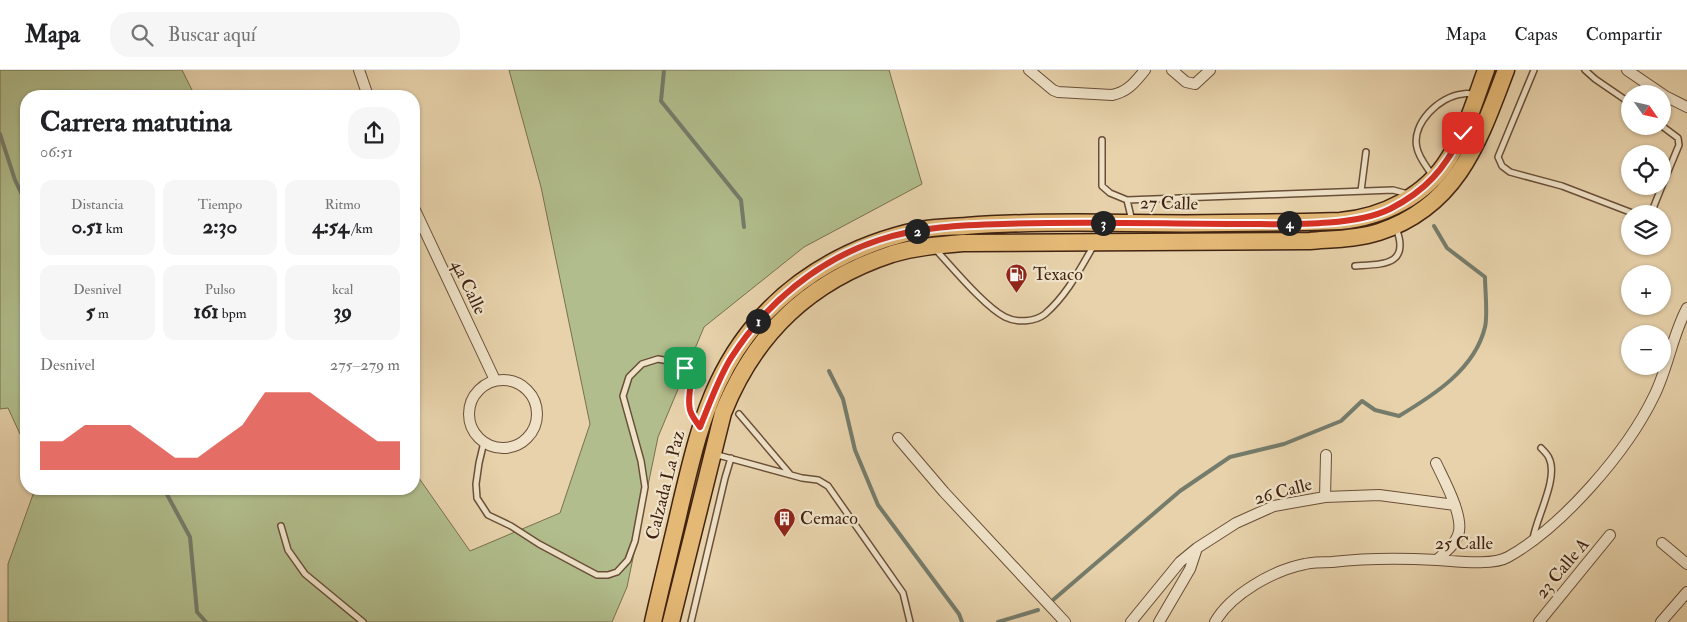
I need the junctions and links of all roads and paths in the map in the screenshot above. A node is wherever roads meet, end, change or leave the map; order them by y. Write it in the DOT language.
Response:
graph roads {
  1 [pos="359,70"];
  2 [pos="1030,70"];
  3 [pos="1172,70"];
  4 [pos="1210,70"];
  5 [pos="1486,70"];
  6 [pos="1506,70"];
  7 [pos="1534,70"];
  8 [pos="1584,70"];
  9 [pos="1627,70"];
  10 [pos="1140,72"];
  11 [pos="366,90"];
  12 [pos="1477,94"];
  13 [pos="1621,97"];
  14 [pos="1687,107"];
  15 [pos="1671,133"];
  16 [pos="1102,140"];
  17 [pos="1366,152"];
  18 [pos="1671,164"];
  19 [pos="1434,178"];
  20 [pos="1361,191"];
  21 [pos="1413,196"];
  22 [pos="1127,200"];
  23 [pos="1621,209"];
  24 [pos="420,221"];
  25 [pos="1132,223"];
  26 [pos="1394,226"];
  27 [pos="1096,242"];
  28 [pos="932,246"];
  29 [pos="1355,266"];
  30 [pos="786,292"];
  31 [pos="1687,308"];
  32 [pos="690,374"];
  33 [pos="495,380"];
  34 [pos="702,380"];
  35 [pos="739,414"];
  36 [pos="700,427"];
  37 [pos="898,438"];
  38 [pos="484,442"];
  39 [pos="1541,448"];
  40 [pos="713,453"];
  41 [pos="1326,455"];
  42 [pos="731,458"];
  43 [pos="1436,464"];
  44 [pos="790,474"];
  45 [pos="1325,497"];
  46 [pos="1455,505"];
  47 [pos="281,526"];
  48 [pos="1610,535"];
  49 [pos="1532,542"];
  50 [pos="1662,543"];
  51 [pos="1197,548"];
  52 [pos="1438,560"];
  53 [pos="1687,564"];
  54 [pos="1687,592"];
  55 [pos="363,622"];
  56 [pos="653,622"];
  57 [pos="671,622"];
  58 [pos="690,622"];
  59 [pos="910,622"];
  60 [pos="1065,622"];
  61 [pos="1131,622"];
  62 [pos="1159,622"];
  63 [pos="1215,622"];
  64 [pos="1539,622"];
  65 [pos="1661,622"];
  1 -- 11 [label="street"];
  2 -- 10 [label="street"];
  3 -- 4 [label="street"];
  5 -- 12 [label="main road, 27 Calle"];
  6 -- 26 [label="main road"];
  7 -- 23 [label="lane"];
  8 -- 13 [label="lane"];
  9 -- 14 [label="street"];
  12 -- 19 [label="main road, 27 Calle"];
  12 -- 19 [label="lane"];
  15 -- 18 [label="lane"];
  16 -- 22 [label="lane"];
  17 -- 20 [label="lane"];
  19 -- 21 [label="main road, 27 Calle"];
  20 -- 21 [label="lane"];
  20 -- 22 [label="lane"];
  21 -- 25 [label="main road, 27 Calle"];
  22 -- 25 [label="lane"];
  24 -- 33 [label="street, 4a Calle"];
  25 -- 30 [label="main road, 27 Calle"];
  26 -- 27 [label="main road"];
  26 -- 29 [label="lane"];
  27 -- 28 [label="main road"];
  27 -- 28 [label="lane"];
  28 -- 40 [label="main road"];
  30 -- 36 [label="main road, Calzada La Paz"];
  31 -- 49 [label="street, 25 Calle"];
  32 -- 34 [label="lane"];
  32 -- 36 [label="lane"];
  32 -- 38 [label="lane"];
  33 -- 38 [label="street"];
  33 -- 38 [label="street"];
  35 -- 44 [label="lane"];
  36 -- 56 [label="main road, Calzada La Paz"];
  37 -- 60 [label="street"];
  39 -- 49 [label="lane"];
  40 -- 42 [label="lane"];
  40 -- 57 [label="main road"];
  41 -- 45 [label="street"];
  42 -- 44 [label="lane"];
  42 -- 58 [label="lane"];
  43 -- 46 [label="street"];
  44 -- 59 [label="lane"];
  45 -- 46 [label="street, 26 Calle"];
  45 -- 51 [label="street, 26 Calle"];
  46 -- 52 [label="street"];
  47 -- 55 [label="lane"];
  48 -- 64 [label="street, 23 Calle A"];
  49 -- 52 [label="street, 25 Calle"];
  50 -- 53 [label="street"];
  51 -- 61 [label="street, 26 Calle"];
  51 -- 62 [label="street"];
  52 -- 63 [label="street, 25 Calle"];
  54 -- 65 [label="street"];
}
